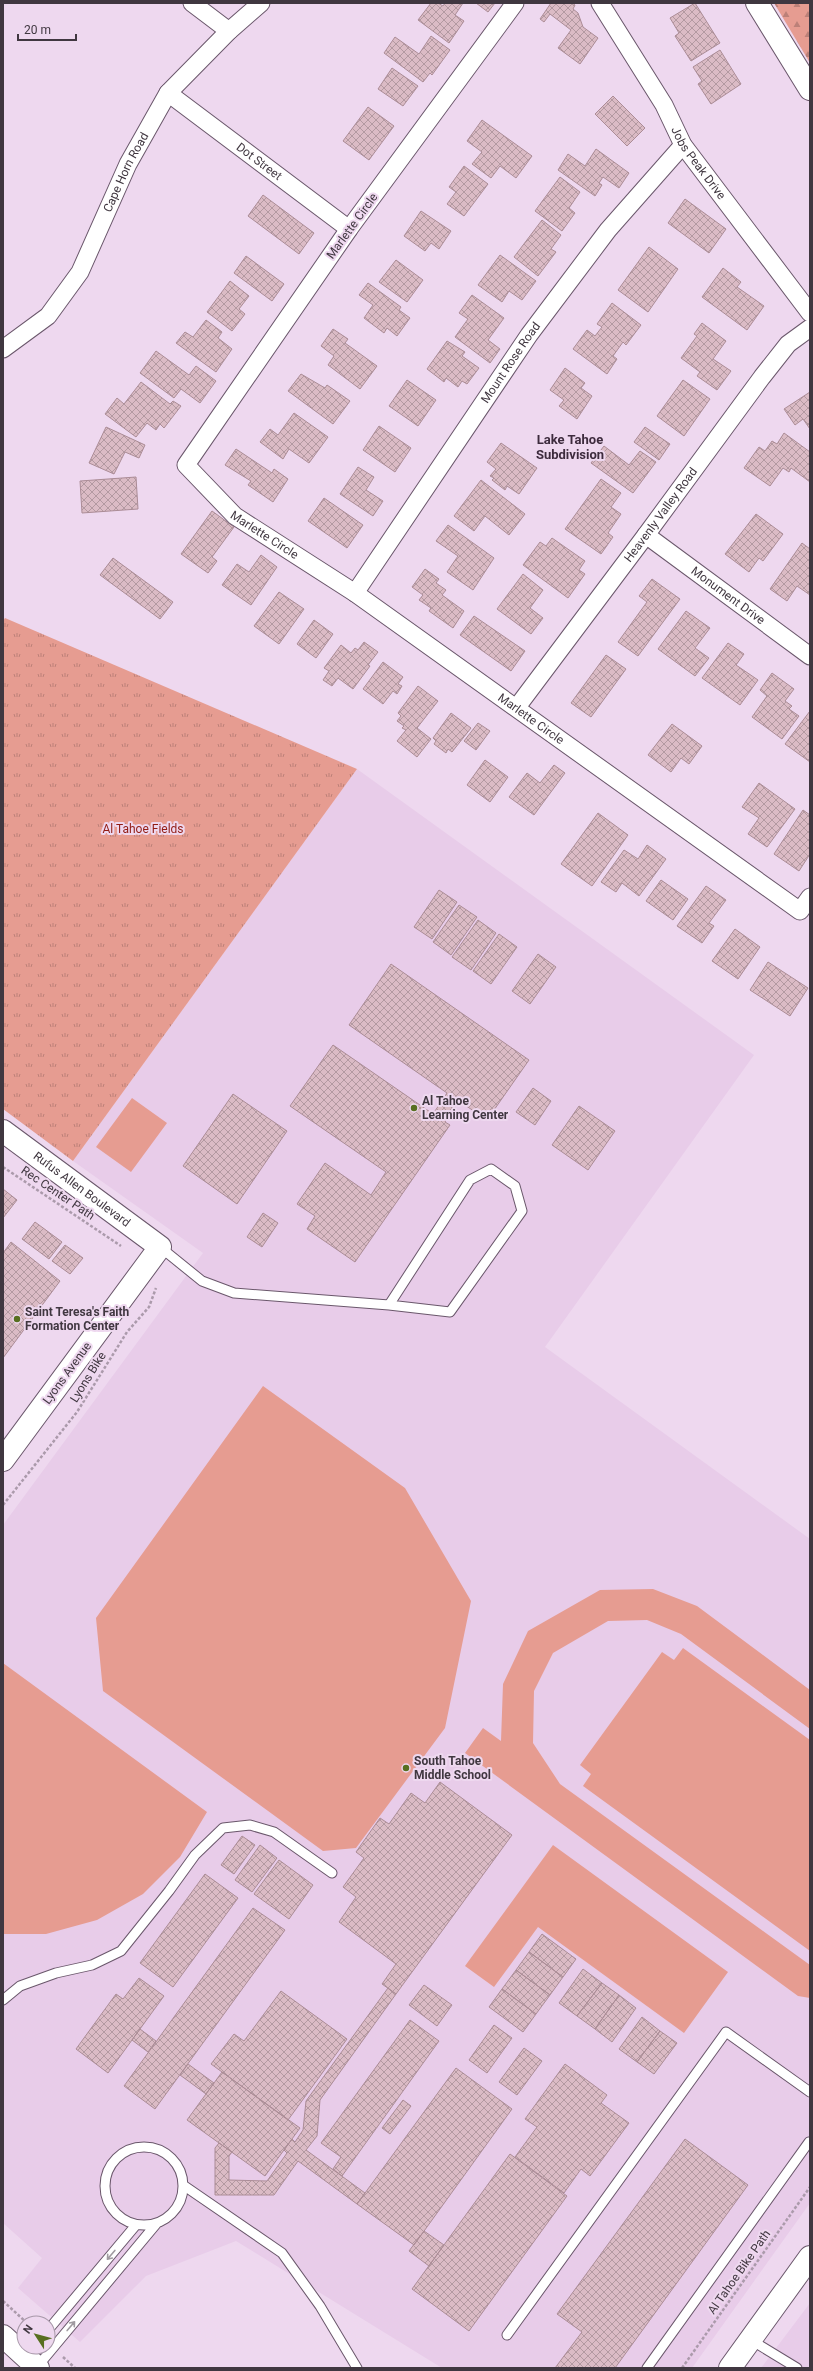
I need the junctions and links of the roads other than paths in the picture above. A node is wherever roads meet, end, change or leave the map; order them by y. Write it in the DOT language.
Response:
graph roads {
  1 [pos="192,3"];
  2 [pos="261,3"];
  3 [pos="515,3"];
  4 [pos="600,3"];
  5 [pos="757,3"];
  6 [pos="229,31"];
  7 [pos="810,89"];
  8 [pos="168,93"];
  9 [pos="683,145"];
  10 [pos="349,230"];
  11 [pos="810,313"];
  12 [pos="810,328"];
  13 [pos="3,349"];
  14 [pos="646,535"];
  15 [pos="355,593"];
  16 [pos="810,656"];
  17 [pos="517,707"];
  18 [pos="810,897"];
  19 [pos="3,1131"];
  20 [pos="160,1247"];
  21 [pos="389,1305"];
  22 [pos="3,1460"];
  23 [pos="332,1873"];
  24 [pos="3,2000"];
  25 [pos="810,2092"];
  26 [pos="810,2141"];
  27 [pos="183,2185"];
  28 [pos="157,2223"];
  29 [pos="136,2225"];
  30 [pos="810,2257"];
  31 [pos="56,2320"];
  32 [pos="507,2335"];
  33 [pos="3,2336"];
  34 [pos="751,2340"];
  35 [pos="34,2360"];
  36 [pos="356,2368"];
  37 [pos="647,2368"];
  38 [pos="730,2368"];
  39 [pos="797,2368"];
  1 -- 6 [label="street"];
  2 -- 6 [label="street, Cape Horn Road"];
  3 -- 10 [label="street, Marlette Circle"];
  4 -- 9 [label="street, Jobs Peak Drive"];
  5 -- 7 [label="main road"];
  6 -- 8 [label="street, Cape Horn Road"];
  8 -- 10 [label="street, Dot Street"];
  8 -- 13 [label="street, Cape Horn Road"];
  9 -- 11 [label="street, Jobs Peak Drive"];
  9 -- 15 [label="street, Mount Rose Road"];
  10 -- 15 [label="street, Marlette Circle"];
  12 -- 14 [label="street, Heavenly Valley Road"];
  14 -- 16 [label="street, Monument Drive"];
  14 -- 17 [label="street, Heavenly Valley Road"];
  15 -- 17 [label="street, Marlette Circle"];
  17 -- 18 [label="street, Marlette Circle"];
  19 -- 20 [label="main road, Rufus Allen Boulevard"];
  20 -- 21 [label="lane"];
  20 -- 22 [label="main road, Lyons Avenue"];
  21 -- 21 [label="lane"];
  23 -- 24 [label="lane"];
  25 -- 32 [label="lane"];
  26 -- 37 [label="lane"];
  27 -- 28 [label="lane"];
  27 -- 29 [label="lane"];
  27 -- 36 [label="lane"];
  28 -- 29 [label="lane"];
  35 -- 28 [label="lane, one-way"];
  29 -- 31 [label="lane, one-way"];
  30 -- 34 [label="main road"];
  33 -- 35 [label="main road"];
  34 -- 38 [label="main road"];
  34 -- 39 [label="lane"];
}
